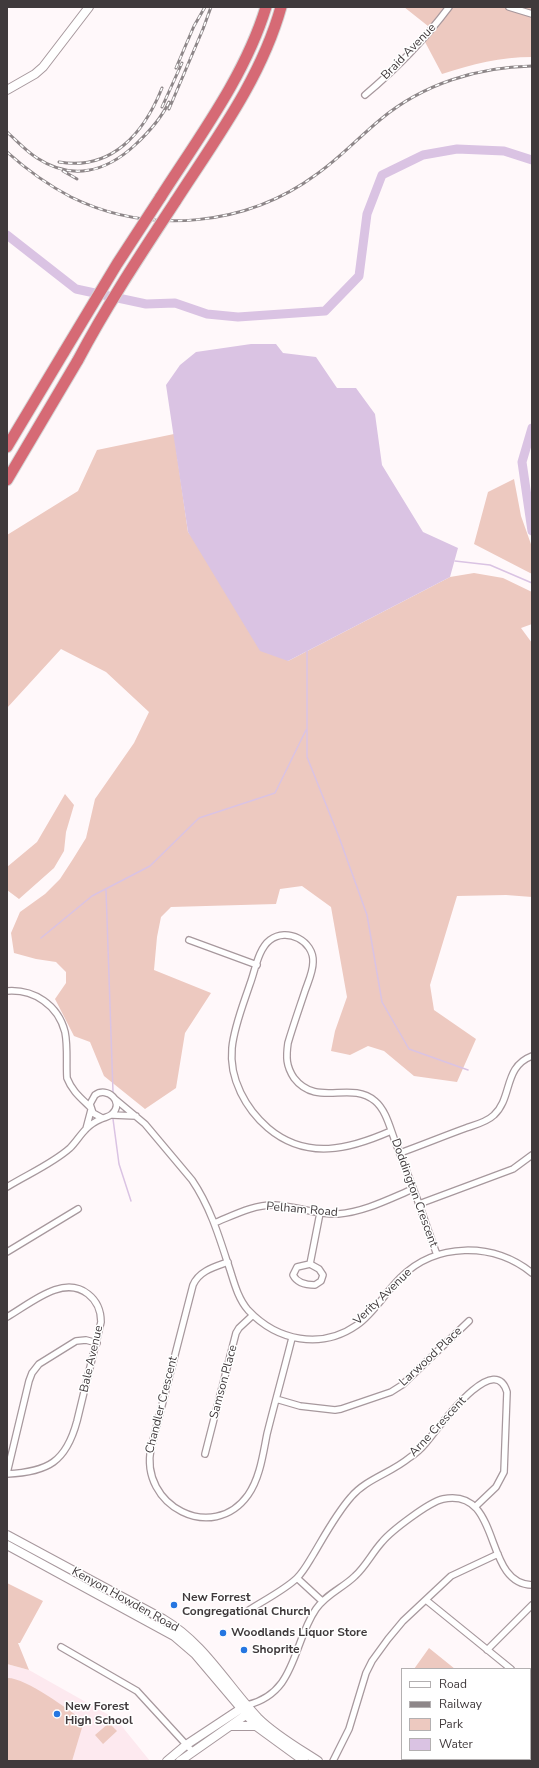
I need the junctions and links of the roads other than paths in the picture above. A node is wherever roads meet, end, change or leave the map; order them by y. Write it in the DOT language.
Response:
graph roads {
  1 [pos="89,7"];
  2 [pos="266,7"];
  3 [pos="281,7"];
  4 [pos="449,7"];
  5 [pos="509,7"];
  6 [pos="532,14"];
  7 [pos="7,90"];
  8 [pos="365,95"];
  9 [pos="7,447"];
  10 [pos="7,480"];
  11 [pos="189,940"];
  12 [pos="257,965"];
  13 [pos="7,991"];
  14 [pos="532,1056"];
  15 [pos="78,1095"];
  16 [pos="92,1098"];
  17 [pos="115,1099"];
  18 [pos="91,1109"];
  19 [pos="112,1115"];
  20 [pos="137,1116"];
  21 [pos="102,1118"];
  22 [pos="86,1129"];
  23 [pos="391,1131"];
  24 [pos="400,1153"];
  25 [pos="532,1155"];
  26 [pos="7,1187"];
  27 [pos="413,1189"];
  28 [pos="420,1204"];
  29 [pos="78,1209"];
  30 [pos="320,1213"];
  31 [pos="214,1223"];
  32 [pos="7,1252"];
  33 [pos="437,1255"];
  34 [pos="228,1262"];
  35 [pos="310,1264"];
  36 [pos="532,1273"];
  37 [pos="253,1315"];
  38 [pos="7,1317"];
  39 [pos="469,1321"];
  40 [pos="292,1338"];
  41 [pos="97,1343"];
  42 [pos="276,1399"];
  43 [pos="205,1454"];
  44 [pos="7,1473"];
  45 [pos="475,1507"];
  46 [pos="7,1535"];
  47 [pos="7,1545"];
  48 [pos="40,1553"];
  49 [pos="498,1554"];
  50 [pos="36,1561"];
  51 [pos="297,1578"];
  52 [pos="532,1585"];
  53 [pos="114,1597"];
  54 [pos="426,1600"];
  55 [pos="322,1602"];
  56 [pos="532,1604"];
  57 [pos="249,1610"];
  58 [pos="61,1647"];
  59 [pos="486,1650"];
  60 [pos="510,1668"];
  61 [pos="230,1697"];
  62 [pos="246,1710"];
  63 [pos="227,1723"];
  64 [pos="256,1726"];
  65 [pos="186,1745"];
  66 [pos="192,1751"];
  67 [pos="167,1761"];
  68 [pos="180,1761"];
  69 [pos="304,1761"];
  70 [pos="318,1761"];
  71 [pos="333,1761"];
  1 -- 7 [label="street"];
  2 -- 9 [label="highway, bridge"];
  3 -- 10 [label="highway, bridge"];
  4 -- 8 [label="street, Braid Avenue"];
  5 -- 6 [label="street"];
  11 -- 12 [label="street"];
  12 -- 23 [label="street, Doddington Crescent"];
  12 -- 23 [label="street, Doddington Crescent"];
  13 -- 15 [label="street"];
  14 -- 24 [label="street"];
  15 -- 16 [label="street"];
  15 -- 18 [label="street"];
  16 -- 17 [label="street"];
  16 -- 18 [label="street"];
  17 -- 19 [label="street"];
  17 -- 20 [label="street, Verity Avenue"];
  18 -- 21 [label="street"];
  18 -- 22 [label="street"];
  19 -- 20 [label="street"];
  19 -- 21 [label="street"];
  20 -- 31 [label="street, Verity Avenue"];
  21 -- 22 [label="street"];
  22 -- 26 [label="street"];
  23 -- 24 [label="street, Doddington Crescent"];
  24 -- 27 [label="street, Doddington Crescent"];
  25 -- 28 [label="street"];
  27 -- 28 [label="street, Doddington Crescent"];
  27 -- 30 [label="street, Pelham Road"];
  28 -- 33 [label="street, Doddington Crescent"];
  29 -- 32 [label="street"];
  30 -- 31 [label="street, Pelham Road"];
  30 -- 35 [label="street"];
  31 -- 34 [label="street, Verity Avenue"];
  33 -- 36 [label="street, Verity Avenue"];
  33 -- 40 [label="street, Verity Avenue"];
  34 -- 37 [label="street, Verity Avenue"];
  34 -- 42 [label="street, Chandler Crescent"];
  35 -- 35 [label="street"];
  37 -- 40 [label="street, Verity Avenue"];
  37 -- 43 [label="street, Samson Place"];
  38 -- 41 [label="street, Bale Avenue"];
  39 -- 42 [label="street, Larwood Place"];
  40 -- 42 [label="street, Chandler Crescent"];
  41 -- 44 [label="street, Bale Avenue"];
  41 -- 44 [label="street"];
  45 -- 49 [label="street"];
  45 -- 51 [label="street, Arne Crescent"];
  45 -- 55 [label="street"];
  46 -- 48 [label="street, Kenyon Howden Road"];
  47 -- 50 [label="street, Kenyon Howden Road"];
  48 -- 50 [label="street"];
  48 -- 53 [label="street, Kenyon Howden Road"];
  49 -- 52 [label="street"];
  49 -- 54 [label="street"];
  50 -- 53 [label="street, Kenyon Howden Road"];
  51 -- 55 [label="street"];
  51 -- 57 [label="street, Arne Crescent"];
  53 -- 61 [label="street, Kenyon Howden Road"];
  53 -- 62 [label="street, Kenyon Howden Road"];
  54 -- 59 [label="street"];
  54 -- 71 [label="street"];
  55 -- 62 [label="street"];
  56 -- 59 [label="street"];
  58 -- 65 [label="street"];
  59 -- 60 [label="street"];
  61 -- 62 [label="street, Kenyon Howden Road"];
  61 -- 63 [label="street"];
  62 -- 63 [label="street"];
  62 -- 64 [label="street, Kenyon Howden Road"];
  62 -- 70 [label="street, Kenyon Howden Road"];
  63 -- 64 [label="street"];
  63 -- 65 [label="street"];
  63 -- 66 [label="street"];
  64 -- 69 [label="street, Kenyon Howden Road"];
  65 -- 66 [label="street"];
  65 -- 67 [label="street"];
  66 -- 68 [label="street"];
}
